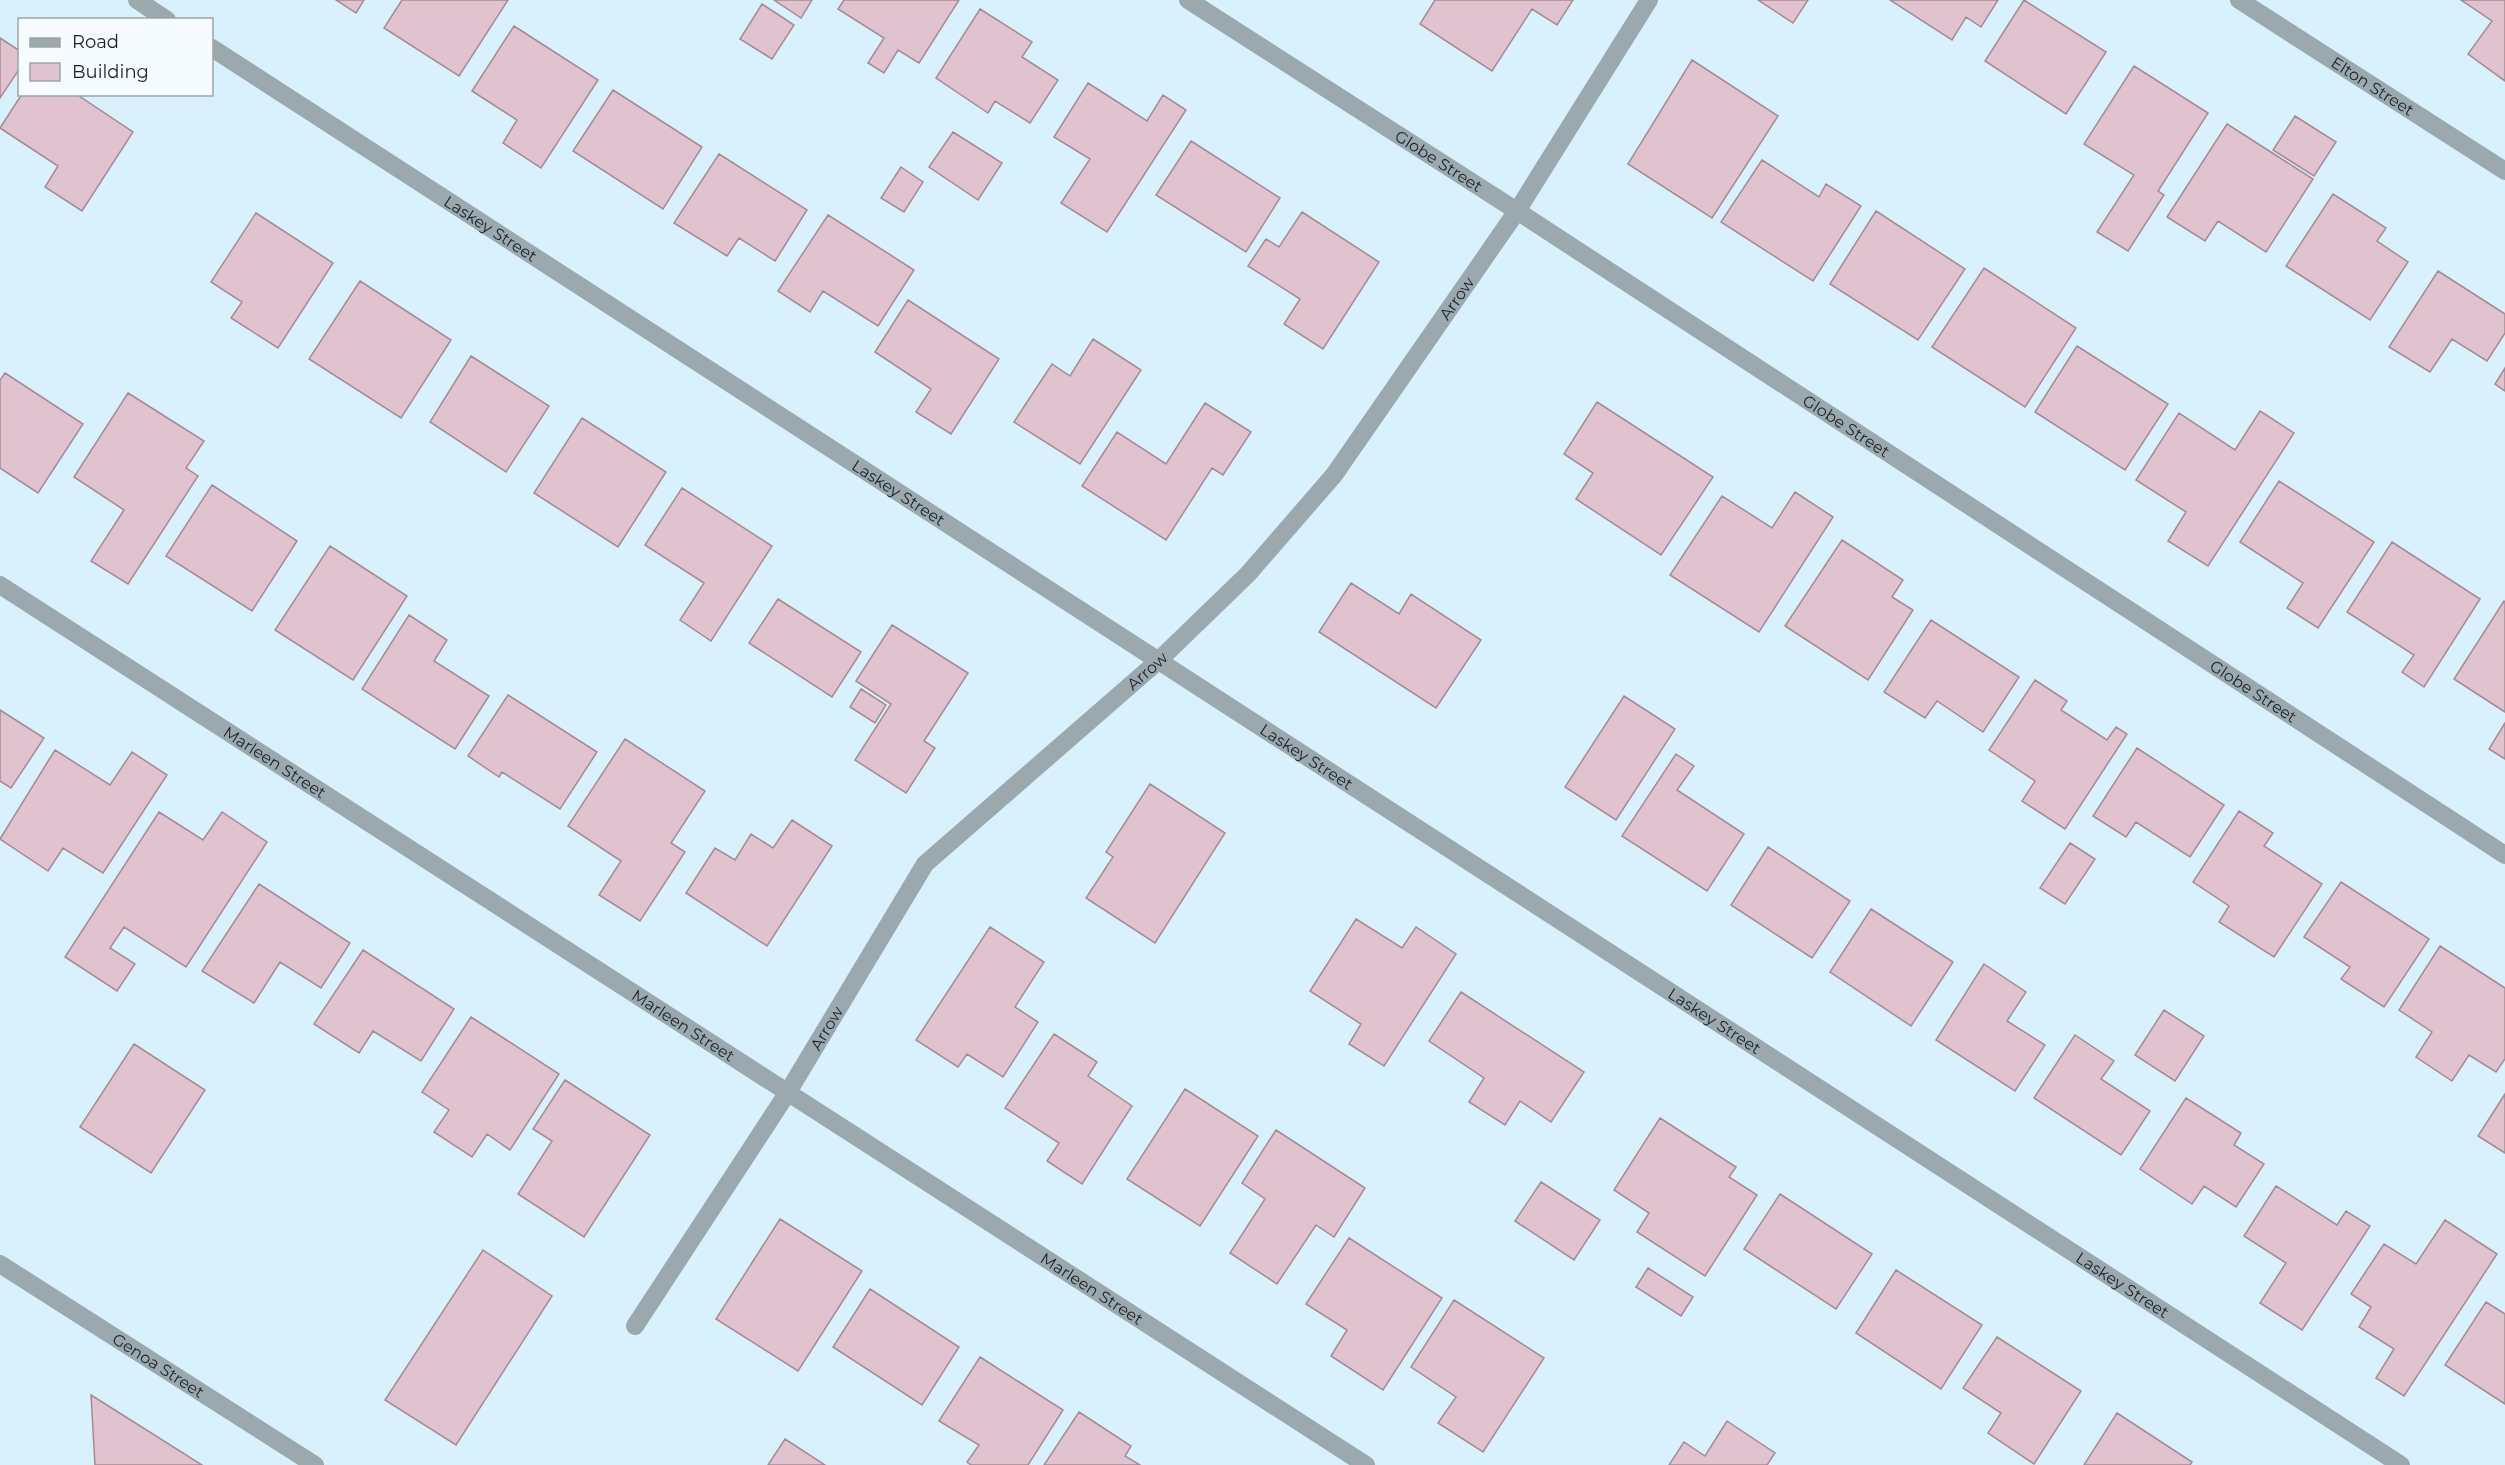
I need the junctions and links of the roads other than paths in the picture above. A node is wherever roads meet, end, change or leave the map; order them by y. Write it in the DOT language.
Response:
graph roads {
  1 [pos="137,0"];
  2 [pos="1188,0"];
  3 [pos="1649,0"];
  4 [pos="2239,0"];
  5 [pos="164,18"];
  6 [pos="213,49"];
  7 [pos="2505,171"];
  8 [pos="1516,211"];
  9 [pos="0,585"];
  10 [pos="1157,662"];
  11 [pos="2505,855"];
  12 [pos="788,1092"];
  13 [pos="0,1264"];
  14 [pos="635,1326"];
  15 [pos="315,1465"];
  16 [pos="1366,1465"];
  17 [pos="2401,1465"];
  1 -- 5 [label="street"];
  2 -- 8 [label="street, Globe Street"];
  3 -- 8 [label="street, Arrow"];
  4 -- 7 [label="street, Elton Street"];
  6 -- 10 [label="street, Laskey Street"];
  8 -- 10 [label="street, Arrow"];
  8 -- 11 [label="street, Globe Street"];
  9 -- 12 [label="street, Marleen Street"];
  10 -- 12 [label="street, Arrow"];
  10 -- 17 [label="street, Laskey Street"];
  12 -- 14 [label="street, Arrow"];
  12 -- 16 [label="street, Marleen Street"];
  13 -- 15 [label="street, Genoa Street"];
}
